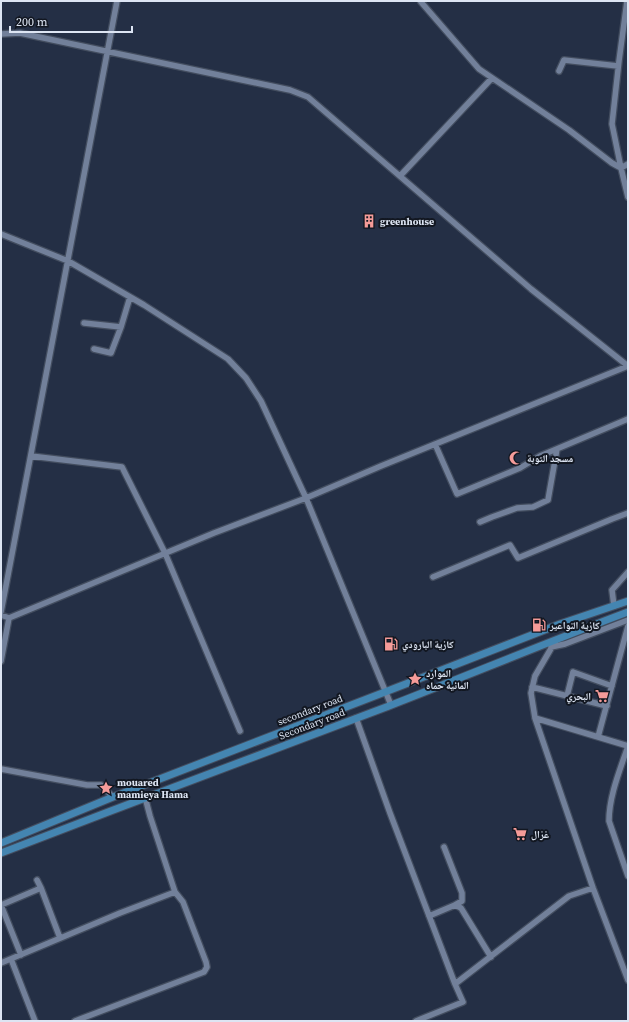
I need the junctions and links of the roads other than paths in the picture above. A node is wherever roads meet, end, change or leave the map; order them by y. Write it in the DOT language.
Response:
graph roads {
  1 [pos="117,1"];
  2 [pos="627,1"];
  3 [pos="421,2"];
  4 [pos="1,34"];
  5 [pos="107,51"];
  6 [pos="618,66"];
  7 [pos="559,71"];
  8 [pos="492,78"];
  9 [pos="628,164"];
  10 [pos="621,168"];
  11 [pos="400,176"];
  12 [pos="628,197"];
  13 [pos="1,234"];
  14 [pos="68,261"];
  15 [pos="130,297"];
  16 [pos="84,323"];
  17 [pos="121,327"];
  18 [pos="94,349"];
  19 [pos="628,366"];
  20 [pos="628,418"];
  21 [pos="435,444"];
  22 [pos="557,449"];
  23 [pos="31,456"];
  24 [pos="306,498"];
  25 [pos="628,513"];
  26 [pos="480,522"];
  27 [pos="165,553"];
  28 [pos="628,572"];
  29 [pos="433,577"];
  30 [pos="628,601"];
  31 [pos="614,606"];
  32 [pos="628,612"];
  33 [pos="1,613"];
  34 [pos="9,618"];
  35 [pos="628,620"];
  36 [pos="628,626"];
  37 [pos="556,639"];
  38 [pos="551,647"];
  39 [pos="1,661"];
  40 [pos="612,686"];
  41 [pos="532,687"];
  42 [pos="385,692"];
  43 [pos="567,696"];
  44 [pos="391,705"];
  45 [pos="607,706"];
  46 [pos="356,718"];
  47 [pos="535,718"];
  48 [pos="240,731"];
  49 [pos="598,737"];
  50 [pos="1,769"];
  51 [pos="113,797"];
  52 [pos="145,797"];
  53 [pos="1,843"];
  54 [pos="444,846"];
  55 [pos="1,853"];
  56 [pos="628,876"];
  57 [pos="37,880"];
  58 [pos="41,888"];
  59 [pos="594,888"];
  60 [pos="175,892"];
  61 [pos="455,905"];
  62 [pos="429,916"];
  63 [pos="60,938"];
  64 [pos="20,955"];
  65 [pos="491,957"];
  66 [pos="12,959"];
  67 [pos="1,963"];
  68 [pos="628,980"];
  69 [pos="455,984"];
  70 [pos="35,1021"];
  71 [pos="75,1021"];
  72 [pos="416,1021"];
  1 -- 5 [label="street"];
  2 -- 6 [label="street"];
  3 -- 8 [label="street"];
  4 -- 5 [label="street"];
  5 -- 11 [label="street"];
  5 -- 14 [label="street"];
  6 -- 7 [label="street"];
  6 -- 10 [label="street"];
  8 -- 10 [label="street"];
  8 -- 11 [label="street"];
  9 -- 10 [label="street"];
  10 -- 12 [label="street"];
  11 -- 19 [label="street"];
  13 -- 14 [label="street"];
  14 -- 15 [label="street"];
  14 -- 23 [label="street"];
  15 -- 17 [label="street"];
  15 -- 24 [label="street"];
  16 -- 17 [label="street"];
  17 -- 18 [label="street"];
  19 -- 21 [label="street"];
  20 -- 22 [label="street"];
  21 -- 22 [label="street"];
  21 -- 24 [label="street"];
  22 -- 26 [label="street"];
  23 -- 27 [label="street"];
  23 -- 33 [label="street"];
  24 -- 27 [label="street"];
  24 -- 42 [label="street"];
  25 -- 29 [label="street"];
  27 -- 34 [label="street"];
  27 -- 48 [label="street"];
  28 -- 31 [label="street"];
  30 -- 31 [label="main road, secondary road"];
  31 -- 42 [label="main road, secondary road"];
  32 -- 37 [label="main road, Secondary road"];
  33 -- 34 [label="street"];
  34 -- 39 [label="street"];
  35 -- 38 [label="street"];
  36 -- 40 [label="street"];
  37 -- 38 [label="street"];
  37 -- 44 [label="main road, Secondary road"];
  38 -- 41 [label="street"];
  40 -- 43 [label="street"];
  40 -- 45 [label="street"];
  41 -- 43 [label="street"];
  41 -- 47 [label="street"];
  42 -- 44 [label="street"];
  42 -- 51 [label="main road, secondary road"];
  43 -- 45 [label="street"];
  44 -- 46 [label="main road, Secondary road"];
  45 -- 49 [label="street"];
  46 -- 52 [label="main road, Secondary road"];
  46 -- 62 [label="street"];
  47 -- 49 [label="street"];
  47 -- 59 [label="street"];
  49 -- 56 [label="street"];
  50 -- 51 [label="street"];
  51 -- 53 [label="main road, secondary road"];
  52 -- 55 [label="main road, Secondary road"];
  52 -- 60 [label="street"];
  54 -- 61 [label="street"];
  57 -- 58 [label="street"];
  58 -- 63 [label="street"];
  58 -- 64 [label="street"];
  59 -- 65 [label="street"];
  59 -- 68 [label="street"];
  60 -- 63 [label="street"];
  60 -- 71 [label="street"];
  61 -- 62 [label="street"];
  61 -- 65 [label="street"];
  62 -- 69 [label="street"];
  63 -- 64 [label="street"];
  64 -- 66 [label="street"];
  65 -- 69 [label="street"];
  66 -- 67 [label="street"];
  66 -- 70 [label="street"];
  69 -- 72 [label="street"];
}
